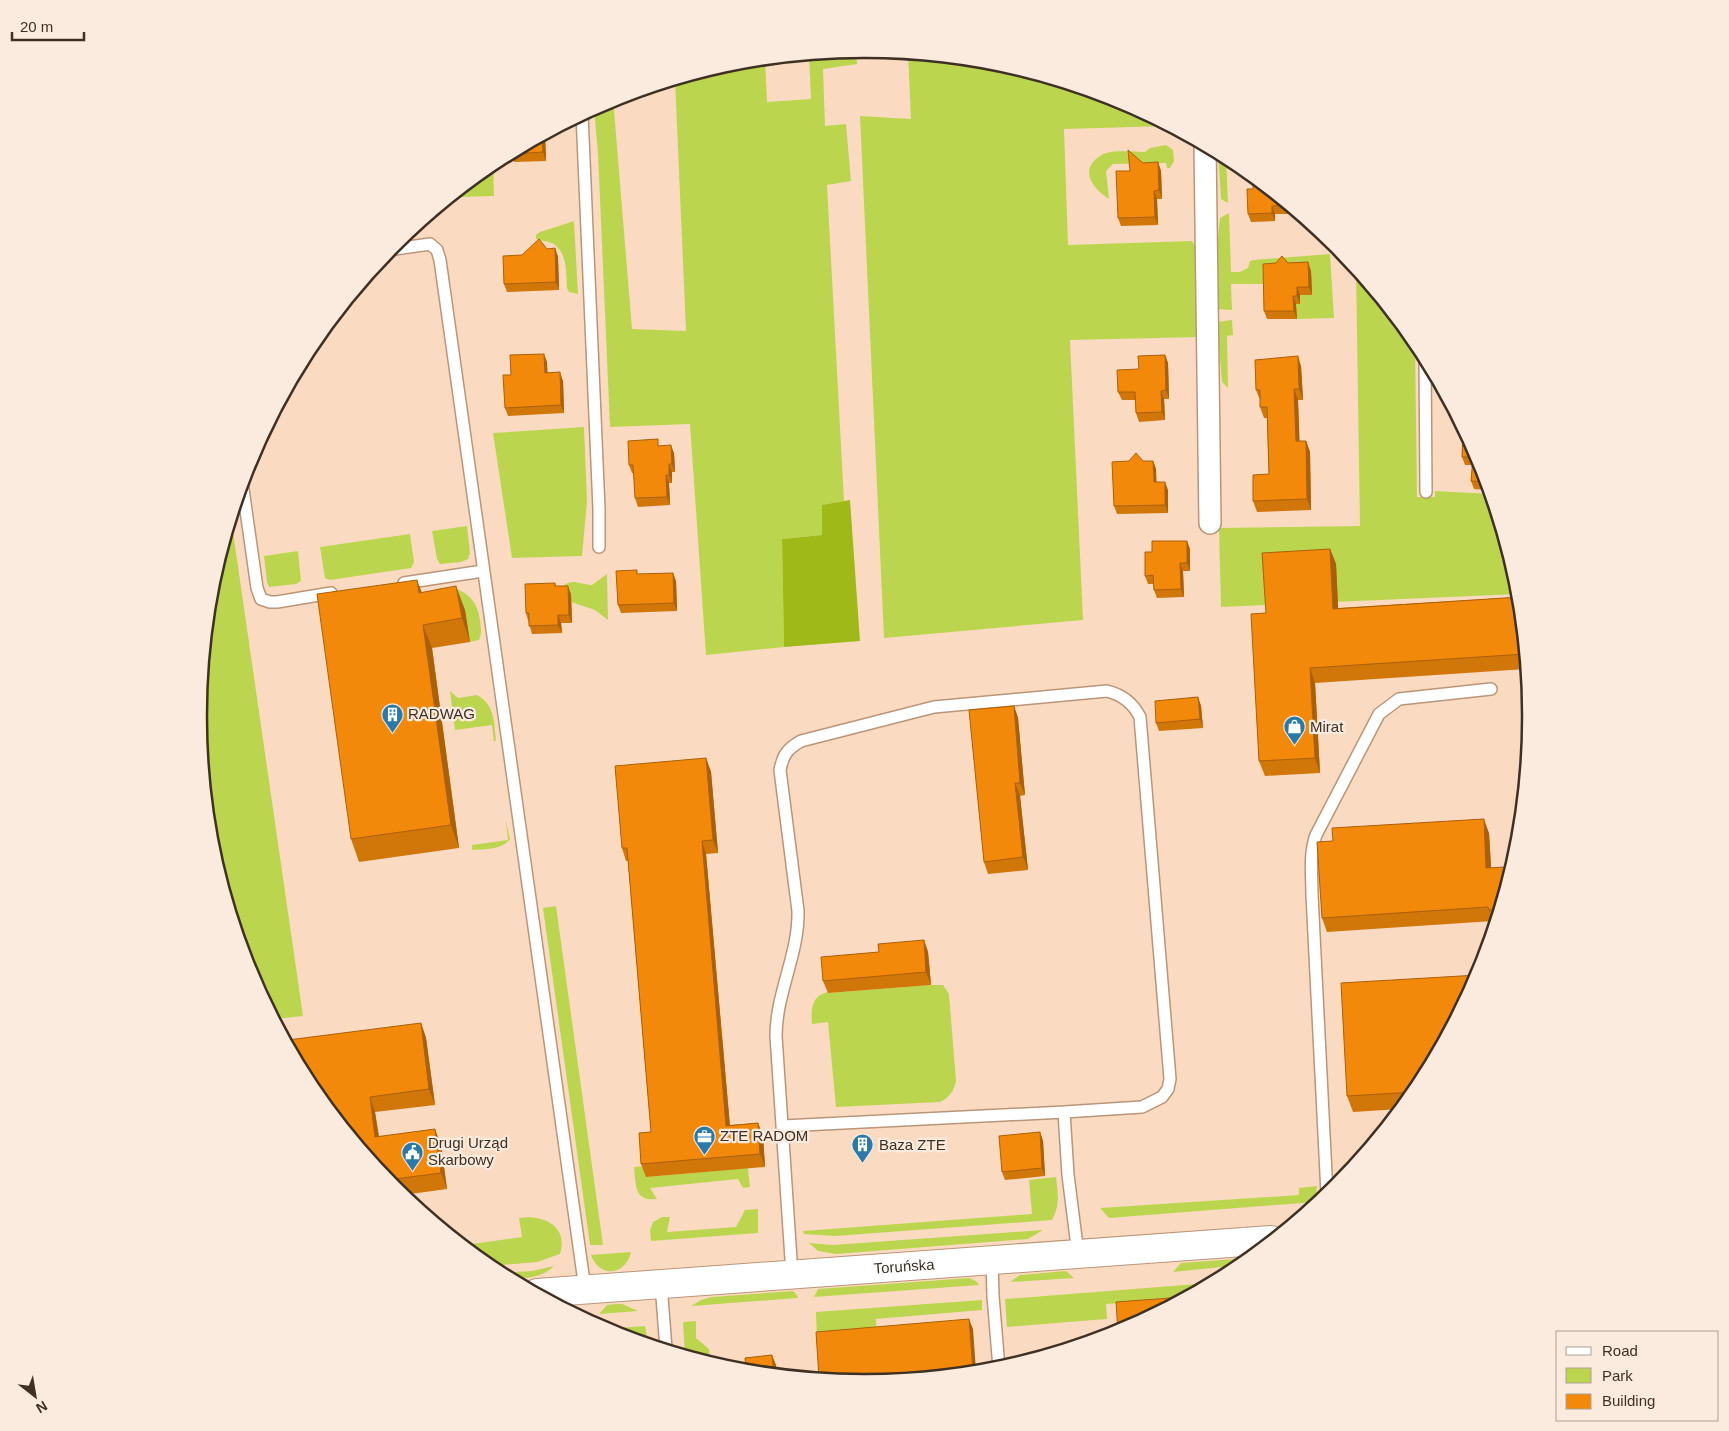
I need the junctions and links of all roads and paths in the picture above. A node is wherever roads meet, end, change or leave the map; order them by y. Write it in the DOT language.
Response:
graph roads {
  1 [pos="582,121"];
  2 [pos="1205,153"];
  3 [pos="401,248"];
  4 [pos="1425,372"];
  5 [pos="1426,492"];
  6 [pos="244,496"];
  7 [pos="1210,524"];
  8 [pos="599,547"];
  9 [pos="484,571"];
  10 [pos="390,584"];
  11 [pos="344,592"];
  12 [pos="1491,689"];
  13 [pos="1064,1112"];
  14 [pos="783,1126"];
  15 [pos="1327,1184"];
  16 [pos="1261,1241"];
  17 [pos="1078,1254"];
  18 [pos="992,1260"];
  19 [pos="792,1274"];
  20 [pos="661,1284"];
  21 [pos="585,1289"];
  22 [pos="548,1292"];
  23 [pos="666,1343"];
  24 [pos="997,1360"];
  1 -- 8 [label="lane"];
  2 -- 7 [label="street"];
  3 -- 9 [label="lane"];
  4 -- 5 [label="lane"];
  6 -- 11 [label="lane"];
  9 -- 10 [label="lane"];
  9 -- 21 [label="lane"];
  12 -- 15 [label="lane"];
  13 -- 14 [label="lane"];
  13 -- 14 [label="lane"];
  13 -- 17 [label="lane"];
  14 -- 19 [label="lane"];
  16 -- 17 [label="street, Toruńska"];
  17 -- 18 [label="street, Toruńska"];
  18 -- 19 [label="street, Toruńska"];
  18 -- 24 [label="lane"];
  19 -- 20 [label="street, Toruńska"];
  20 -- 21 [label="street, Toruńska"];
  20 -- 23 [label="lane"];
  21 -- 22 [label="street, Toruńska"];
}
